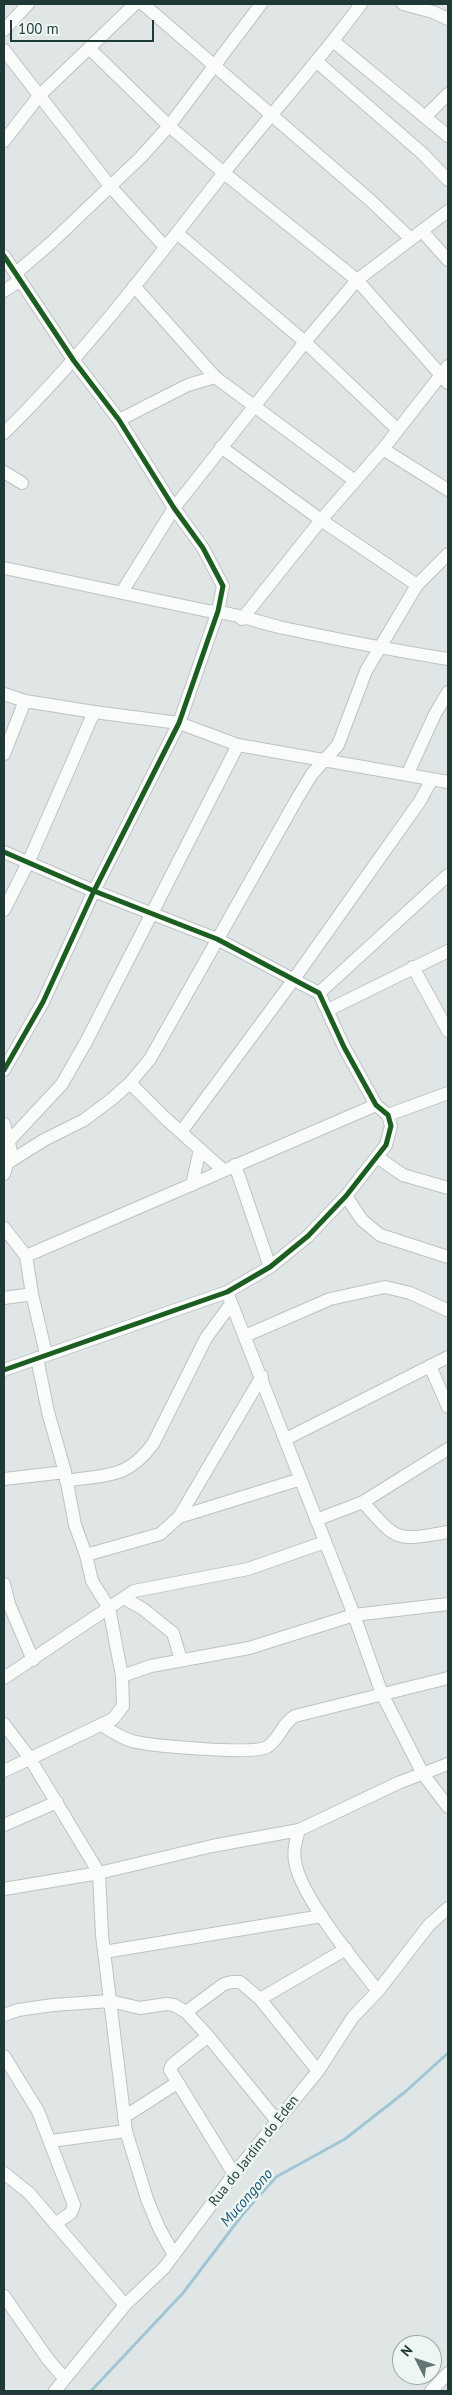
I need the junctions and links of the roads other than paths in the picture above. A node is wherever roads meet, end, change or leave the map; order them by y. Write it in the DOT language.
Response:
graph roads {
  1 [pos="28,4"];
  2 [pos="135,4"];
  3 [pos="143,4"];
  4 [pos="361,4"];
  5 [pos="403,4"];
  6 [pos="257,5"];
  7 [pos="448,19"];
  8 [pos="4,30"];
  9 [pos="333,41"];
  10 [pos="88,48"];
  11 [pos="4,50"];
  12 [pos="316,61"];
  13 [pos="213,66"];
  14 [pos="448,94"];
  15 [pos="39,96"];
  16 [pos="272,113"];
  17 [pos="425,116"];
  18 [pos="169,126"];
  19 [pos="448,136"];
  20 [pos="4,141"];
  21 [pos="224,173"];
  22 [pos="448,180"];
  23 [pos="110,186"];
  24 [pos="448,211"];
  25 [pos="422,231"];
  26 [pos="177,233"];
  27 [pos="411,239"];
  28 [pos="165,247"];
  29 [pos="4,256"];
  30 [pos="448,260"];
  31 [pos="17,277"];
  32 [pos="357,280"];
  33 [pos="134,286"];
  34 [pos="4,292"];
  35 [pos="305,342"];
  36 [pos="74,361"];
  37 [pos="445,375"];
  38 [pos="215,377"];
  39 [pos="254,405"];
  40 [pos="120,420"];
  41 [pos="6,425"];
  42 [pos="398,429"];
  43 [pos="221,447"];
  44 [pos="383,449"];
  45 [pos="4,472"];
  46 [pos="355,481"];
  47 [pos="22,483"];
  48 [pos="448,490"];
  49 [pos="174,508"];
  50 [pos="321,520"];
  51 [pos="448,554"];
  52 [pos="4,568"];
  53 [pos="417,585"];
  54 [pos="122,592"];
  55 [pos="218,611"];
  56 [pos="242,619"];
  57 [pos="379,648"];
  58 [pos="448,659"];
  59 [pos="448,692"];
  60 [pos="4,694"];
  61 [pos="25,701"];
  62 [pos="94,712"];
  63 [pos="180,723"];
  64 [pos="238,745"];
  65 [pos="4,754"];
  66 [pos="326,760"];
  67 [pos="408,773"];
  68 [pos="432,779"];
  69 [pos="448,782"];
  70 [pos="4,852"];
  71 [pos="28,863"];
  72 [pos="448,875"];
  73 [pos="94,891"];
  74 [pos="4,910"];
  75 [pos="153,913"];
  76 [pos="217,939"];
  77 [pos="448,951"];
  78 [pos="413,967"];
  79 [pos="294,979"];
  80 [pos="319,993"];
  81 [pos="328,1010"];
  82 [pos="448,1031"];
  83 [pos="4,1070"];
  84 [pos="130,1083"];
  85 [pos="448,1093"];
  86 [pos="376,1105"];
  87 [pos="388,1115"];
  88 [pos="4,1124"];
  89 [pos="181,1132"];
  90 [pos="9,1141"];
  91 [pos="200,1149"];
  92 [pos="377,1157"];
  93 [pos="229,1167"];
  94 [pos="6,1168"];
  95 [pos="192,1185"];
  96 [pos="448,1188"];
  97 [pos="346,1196"];
  98 [pos="4,1228"];
  99 [pos="26,1256"];
  100 [pos="448,1257"];
  101 [pos="270,1267"];
  102 [pos="32,1294"];
  103 [pos="4,1298"];
  104 [pos="229,1298"];
  105 [pos="447,1310"];
  106 [pos="245,1336"];
  107 [pos="41,1356"];
  108 [pos="448,1357"];
  109 [pos="430,1366"];
  110 [pos="4,1370"];
  111 [pos="262,1376"];
  112 [pos="448,1407"];
  113 [pos="286,1439"];
  114 [pos="448,1449"];
  115 [pos="65,1476"];
  116 [pos="4,1479"];
  117 [pos="301,1479"];
  118 [pos="363,1502"];
  119 [pos="179,1517"];
  120 [pos="316,1520"];
  121 [pos="448,1532"];
  122 [pos="325,1542"];
  123 [pos="86,1555"];
  124 [pos="4,1589"];
  125 [pos="124,1598"];
  126 [pos="448,1604"];
  127 [pos="109,1608"];
  128 [pos="354,1615"];
  129 [pos="33,1660"];
  130 [pos="181,1660"];
  131 [pos="122,1676"];
  132 [pos="4,1678"];
  133 [pos="448,1678"];
  134 [pos="382,1694"];
  135 [pos="4,1724"];
  136 [pos="102,1725"];
  137 [pos="29,1758"];
  138 [pos="448,1764"];
  139 [pos="4,1771"];
  140 [pos="423,1774"];
  141 [pos="57,1802"];
  142 [pos="448,1807"];
  143 [pos="4,1825"];
  144 [pos="299,1830"];
  145 [pos="98,1873"];
  146 [pos="4,1888"];
  147 [pos="448,1908"];
  148 [pos="322,1916"];
  149 [pos="346,1949"];
  150 [pos="104,1952"];
  151 [pos="378,1991"];
  152 [pos="260,1999"];
  153 [pos="110,2001"];
  154 [pos="186,2012"];
  155 [pos="4,2015"];
  156 [pos="208,2036"];
  157 [pos="4,2056"];
  158 [pos="318,2071"];
  159 [pos="177,2083"];
  160 [pos="124,2117"];
  161 [pos="277,2121"];
  162 [pos="126,2131"];
  163 [pos="51,2141"];
  164 [pos="4,2173"];
  165 [pos="234,2174"];
  166 [pos="55,2224"];
  167 [pos="174,2255"];
  168 [pos="4,2296"];
  169 [pos="125,2305"];
  170 [pos="448,2373"];
  171 [pos="64,2378"];
  172 [pos="55,2391"];
  173 [pos="430,2391"];
  1 -- 8 [label="street"];
  2 -- 10 [label="street"];
  3 -- 13 [label="street"];
  4 -- 9 [label="street"];
  5 -- 7 [label="street"];
  6 -- 13 [label="street"];
  9 -- 12 [label="street"];
  9 -- 17 [label="street"];
  10 -- 15 [label="street"];
  10 -- 18 [label="street"];
  11 -- 15 [label="street"];
  12 -- 16 [label="street"];
  12 -- 22 [label="street"];
  13 -- 16 [label="street"];
  13 -- 18 [label="street"];
  14 -- 17 [label="street"];
  15 -- 20 [label="street"];
  15 -- 23 [label="street"];
  16 -- 21 [label="street"];
  16 -- 27 [label="street"];
  17 -- 19 [label="street"];
  18 -- 21 [label="street"];
  18 -- 23 [label="street"];
  21 -- 26 [label="street"];
  21 -- 32 [label="street"];
  23 -- 28 [label="street"];
  23 -- 31 [label="street"];
  24 -- 25 [label="street"];
  25 -- 27 [label="street"];
  25 -- 30 [label="street"];
  26 -- 28 [label="street"];
  26 -- 35 [label="street"];
  27 -- 32 [label="street"];
  28 -- 33 [label="street"];
  29 -- 31 [label="street"];
  31 -- 34 [label="street"];
  31 -- 36 [label="street"];
  32 -- 35 [label="street"];
  32 -- 37 [label="street"];
  33 -- 36 [label="street"];
  33 -- 38 [label="street"];
  35 -- 39 [label="street"];
  35 -- 42 [label="street"];
  36 -- 40 [label="street"];
  36 -- 41 [label="street"];
  37 -- 42 [label="street"];
  38 -- 39 [label="street"];
  38 -- 40 [label="street"];
  39 -- 43 [label="street"];
  39 -- 46 [label="street"];
  40 -- 49 [label="street"];
  42 -- 44 [label="street"];
  43 -- 49 [label="street"];
  43 -- 50 [label="street"];
  44 -- 46 [label="street"];
  44 -- 48 [label="street"];
  45 -- 47 [label="street"];
  46 -- 50 [label="street"];
  49 -- 54 [label="street"];
  49 -- 55 [label="street"];
  50 -- 53 [label="street"];
  50 -- 56 [label="street"];
  51 -- 53 [label="street"];
  52 -- 54 [label="street"];
  53 -- 57 [label="street"];
  54 -- 55 [label="street"];
  55 -- 56 [label="street"];
  55 -- 63 [label="street"];
  56 -- 57 [label="street"];
  57 -- 58 [label="street"];
  57 -- 66 [label="street"];
  59 -- 67 [label="street"];
  60 -- 61 [label="street"];
  61 -- 62 [label="street"];
  61 -- 65 [label="street"];
  62 -- 63 [label="street"];
  62 -- 71 [label="street"];
  63 -- 64 [label="street"];
  63 -- 73 [label="street"];
  64 -- 66 [label="street"];
  64 -- 75 [label="street"];
  66 -- 67 [label="street"];
  66 -- 76 [label="street"];
  67 -- 68 [label="street"];
  68 -- 69 [label="street"];
  68 -- 79 [label="street"];
  70 -- 71 [label="street"];
  71 -- 73 [label="street"];
  71 -- 74 [label="street"];
  72 -- 80 [label="street"];
  73 -- 75 [label="street"];
  73 -- 83 [label="street"];
  75 -- 76 [label="street"];
  75 -- 90 [label="street"];
  76 -- 79 [label="street"];
  76 -- 84 [label="street"];
  77 -- 78 [label="street"];
  78 -- 81 [label="street"];
  78 -- 82 [label="street"];
  79 -- 80 [label="street"];
  79 -- 89 [label="street"];
  80 -- 81 [label="street"];
  81 -- 86 [label="street"];
  84 -- 89 [label="street"];
  84 -- 94 [label="street"];
  85 -- 87 [label="street"];
  86 -- 87 [label="street"];
  86 -- 93 [label="street"];
  87 -- 92 [label="street"];
  88 -- 90 [label="street"];
  89 -- 91 [label="street"];
  90 -- 94 [label="street"];
  91 -- 93 [label="street"];
  91 -- 95 [label="street"];
  92 -- 96 [label="street"];
  92 -- 97 [label="street"];
  93 -- 95 [label="street"];
  93 -- 101 [label="street"];
  95 -- 99 [label="street"];
  97 -- 100 [label="street"];
  97 -- 101 [label="street"];
  98 -- 99 [label="street"];
  99 -- 102 [label="street"];
  101 -- 104 [label="street"];
  102 -- 103 [label="street"];
  102 -- 107 [label="street"];
  104 -- 106 [label="street"];
  104 -- 107 [label="street"];
  104 -- 115 [label="street"];
  105 -- 106 [label="street"];
  106 -- 111 [label="street"];
  107 -- 110 [label="street"];
  107 -- 115 [label="street"];
  108 -- 109 [label="street"];
  109 -- 112 [label="street"];
  109 -- 113 [label="street"];
  111 -- 113 [label="street"];
  111 -- 119 [label="street"];
  113 -- 117 [label="street"];
  114 -- 118 [label="street"];
  115 -- 116 [label="street"];
  115 -- 123 [label="street"];
  117 -- 119 [label="street"];
  117 -- 120 [label="street"];
  118 -- 120 [label="street"];
  118 -- 121 [label="street"];
  119 -- 123 [label="street"];
  120 -- 122 [label="street"];
  122 -- 125 [label="street"];
  122 -- 128 [label="street"];
  123 -- 127 [label="street"];
  124 -- 129 [label="street"];
  125 -- 127 [label="street"];
  125 -- 130 [label="street"];
  126 -- 128 [label="street"];
  127 -- 129 [label="street"];
  127 -- 131 [label="street"];
  128 -- 130 [label="street"];
  128 -- 134 [label="street"];
  129 -- 132 [label="street"];
  130 -- 131 [label="street"];
  131 -- 136 [label="street"];
  133 -- 134 [label="street"];
  134 -- 136 [label="street"];
  134 -- 140 [label="street"];
  135 -- 137 [label="street"];
  136 -- 137 [label="street"];
  137 -- 139 [label="street"];
  137 -- 141 [label="street"];
  138 -- 140 [label="street"];
  140 -- 142 [label="street"];
  140 -- 144 [label="street"];
  141 -- 143 [label="street"];
  141 -- 145 [label="street"];
  144 -- 145 [label="street"];
  144 -- 148 [label="street"];
  145 -- 146 [label="street"];
  145 -- 150 [label="street"];
  147 -- 151 [label="street, Rua do Jardim do Eden"];
  148 -- 149 [label="street"];
  148 -- 150 [label="street"];
  149 -- 151 [label="street"];
  149 -- 152 [label="street"];
  150 -- 153 [label="street"];
  151 -- 158 [label="street, Rua do Jardim do Eden"];
  152 -- 154 [label="street"];
  152 -- 158 [label="street"];
  153 -- 154 [label="street"];
  153 -- 155 [label="street"];
  153 -- 160 [label="street"];
  154 -- 156 [label="street"];
  156 -- 159 [label="street"];
  156 -- 161 [label="street"];
  157 -- 163 [label="street"];
  158 -- 161 [label="street, Rua do Jardim do Eden"];
  159 -- 160 [label="street"];
  159 -- 165 [label="street"];
  160 -- 162 [label="street"];
  161 -- 165 [label="street, Rua do Jardim do Eden"];
  162 -- 163 [label="street"];
  162 -- 167 [label="street"];
  163 -- 166 [label="street"];
  164 -- 166 [label="street"];
  165 -- 167 [label="street, Rua do Jardim do Eden"];
  166 -- 169 [label="street"];
  167 -- 169 [label="street, Rua do Jardim do Eden"];
  168 -- 171 [label="street"];
  169 -- 171 [label="street, Rua do Jardim do Eden"];
  170 -- 173 [label="street"];
  171 -- 172 [label="street, Rua do Jardim do Eden"];
}
